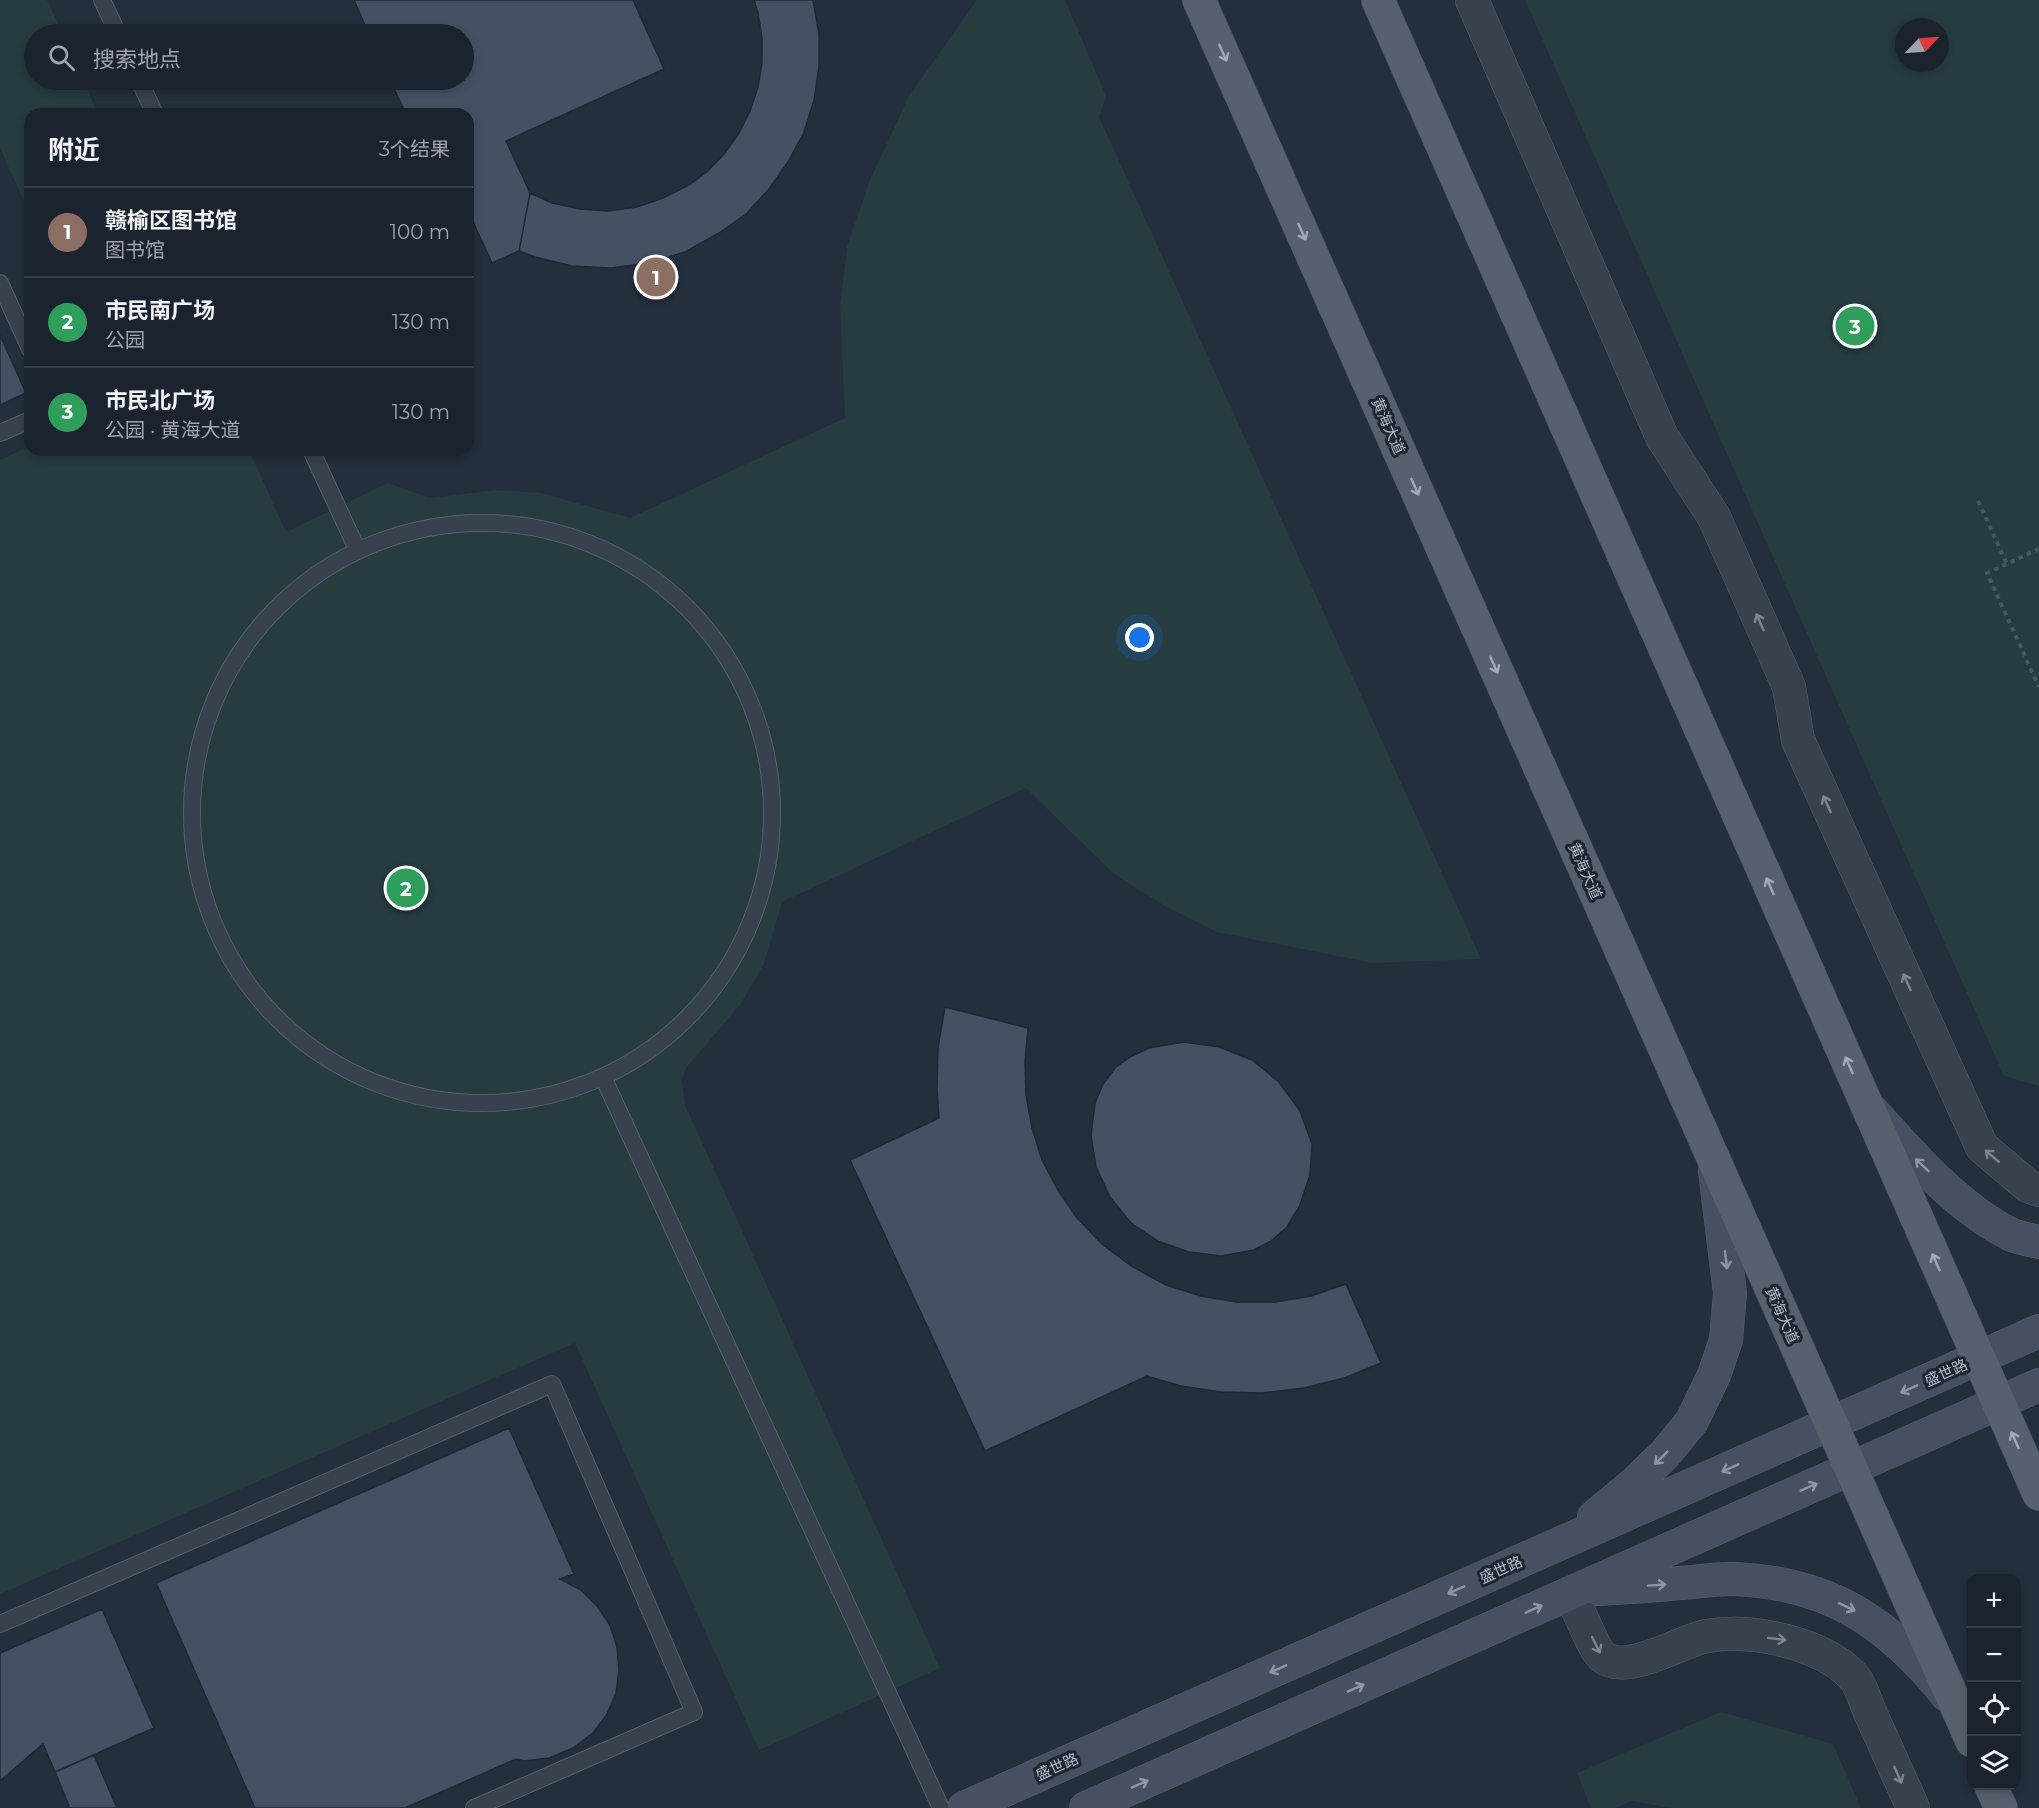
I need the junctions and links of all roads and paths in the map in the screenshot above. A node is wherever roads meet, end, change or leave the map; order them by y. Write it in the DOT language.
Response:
graph roads {
  1 [pos="102,0"];
  2 [pos="1199,0"];
  3 [pos="1378,0"];
  4 [pos="1472,0"];
  5 [pos="113,24"];
  6 [pos="144,90"];
  7 [pos="152,108"];
  8 [pos="0,283"];
  9 [pos="24,337"];
  10 [pos="24,423"];
  11 [pos="0,433"];
  12 [pos="314,456"];
  13 [pos="1978,501"];
  14 [pos="357,549"];
  15 [pos="2039,549"];
  16 [pos="2007,564"];
  17 [pos="2039,687"];
  18 [pos="603,1077"];
  19 [pos="1866,1103"];
  20 [pos="1714,1161"];
  21 [pos="2039,1190"];
  22 [pos="2039,1242"];
  23 [pos="2039,1331"];
  24 [pos="1978,1358"];
  25 [pos="2039,1385"];
  26 [pos="1999,1403"];
  27 [pos="1831,1423"];
  28 [pos="1851,1468"];
  29 [pos="2039,1494"];
  30 [pos="1560,1544"];
  31 [pos="1574,1591"];
  32 [pos="0,1624"];
  33 [pos="1956,1707"];
  34 [pos="1969,1736"];
  35 [pos="1993,1790"];
  36 [pos="474,1808"];
  37 [pos="941,1808"];
  38 [pos="964,1808"];
  39 [pos="1086,1808"];
  40 [pos="1913,1808"];
  41 [pos="2001,1808"];
  1 -- 5 [label="lane"];
  2 -- 20 [label="main road, 黄海大道, one-way"];
  19 -- 3 [label="main road, one-way"];
  21 -- 4 [label="street, one-way"];
  6 -- 7 [label="lane"];
  8 -- 9 [label="lane"];
  10 -- 11 [label="lane"];
  12 -- 14 [label="lane"];
  13 -- 16 [label="path"];
  14 -- 18 [label="lane"];
  14 -- 18 [label="lane"];
  15 -- 16 [label="path"];
  16 -- 17 [label="path"];
  18 -- 37 [label="lane"];
  22 -- 19 [label="main road, one-way"];
  24 -- 19 [label="main road, one-way"];
  20 -- 27 [label="main road, 黄海大道"];
  20 -- 30 [label="main road, one-way"];
  23 -- 24 [label="main road, 盛世路"];
  24 -- 26 [label="main road"];
  24 -- 27 [label="main road, 盛世路, one-way"];
  25 -- 26 [label="main road"];
  26 -- 28 [label="main road"];
  29 -- 26 [label="main road, one-way"];
  27 -- 28 [label="main road, 黄海大道"];
  27 -- 30 [label="main road, 盛世路, one-way"];
  31 -- 28 [label="main road, one-way"];
  28 -- 33 [label="main road, 黄海大道"];
  30 -- 38 [label="main road, 盛世路, one-way"];
  31 -- 33 [label="main road, one-way"];
  39 -- 31 [label="main road, one-way"];
  31 -- 40 [label="street, one-way"];
  32 -- 36 [label="lane"];
  33 -- 34 [label="main road, 黄海大道"];
  35 -- 41 [label="main road"];
}
